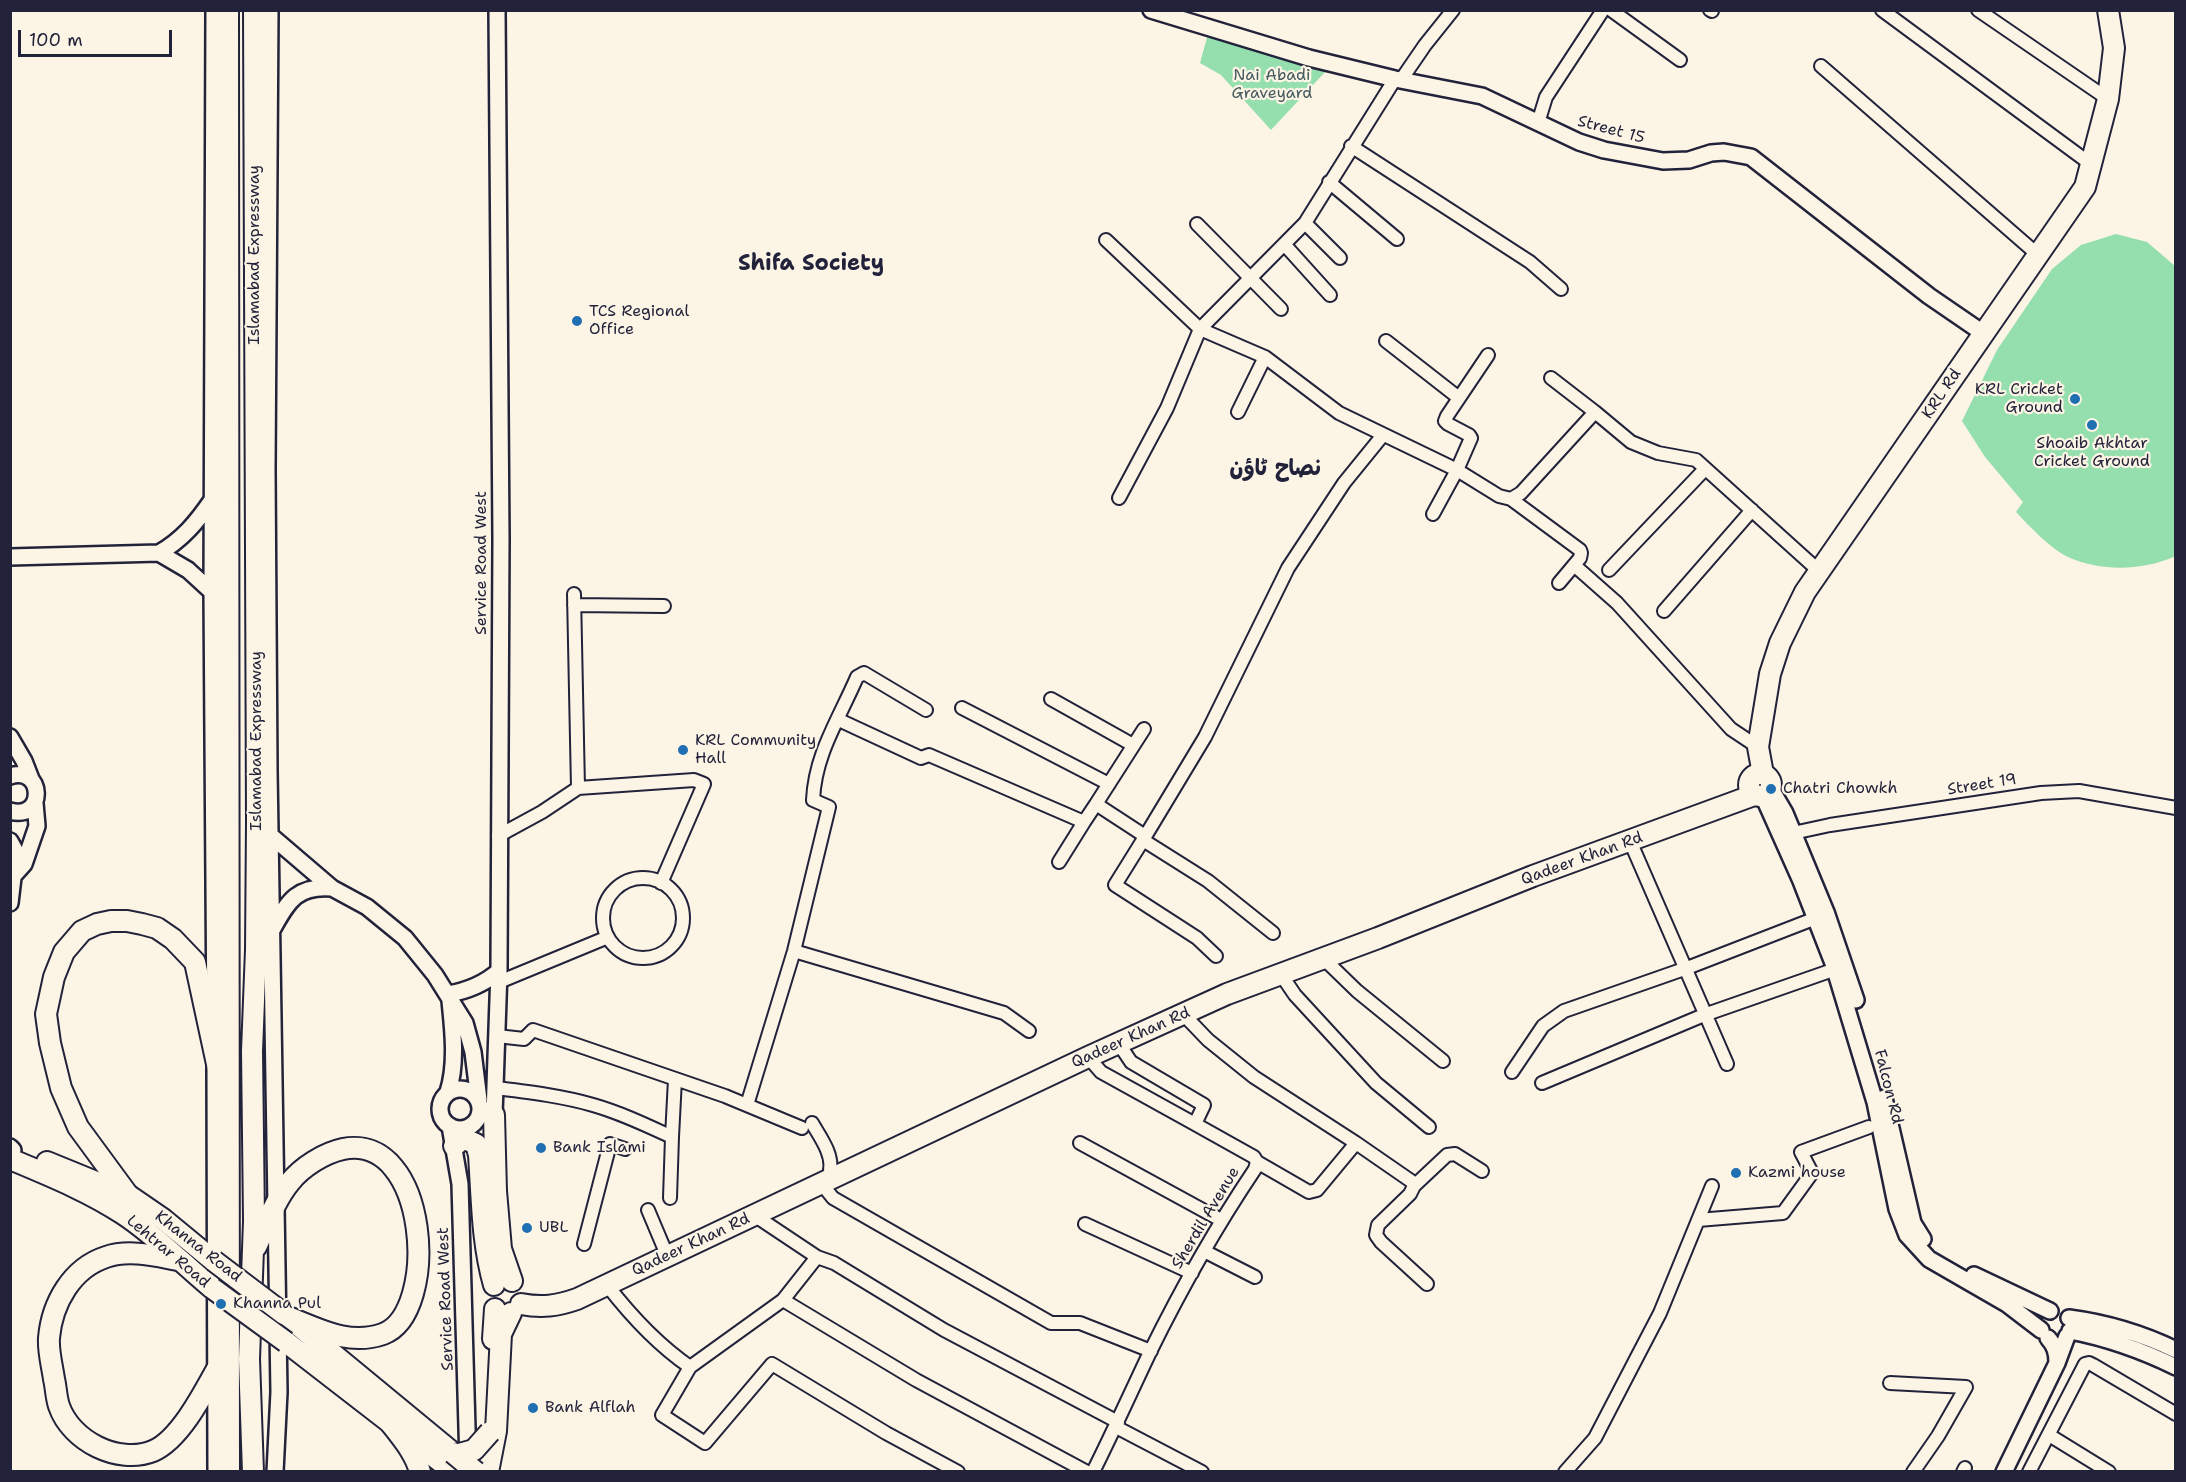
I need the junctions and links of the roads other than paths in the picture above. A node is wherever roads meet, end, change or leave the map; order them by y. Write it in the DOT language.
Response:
graph roads {
  1 [pos="214,10"];
  2 [pos="228,10"];
  3 [pos="254,10"];
  4 [pos="270,10"];
  5 [pos="497,10"];
  6 [pos="1151,10"];
  7 [pos="1453,10"];
  8 [pos="1603,10"];
  9 [pos="1611,10"];
  10 [pos="1882,10"];
  11 [pos="1978,10"];
  12 [pos="2108,10"];
  13 [pos="1680,60"];
  14 [pos="1821,66"];
  15 [pos="1398,80"];
  16 [pos="2108,99"];
  17 [pos="1538,123"];
  18 [pos="1351,147"];
  19 [pos="2092,165"];
  20 [pos="1329,182"];
  21 [pos="1305,223"];
  22 [pos="1197,224"];
  23 [pos="1397,239"];
  24 [pos="1106,240"];
  25 [pos="1284,244"];
  26 [pos="2037,254"];
  27 [pos="1340,258"];
  28 [pos="1249,279"];
  29 [pos="1561,289"];
  30 [pos="1330,295"];
  31 [pos="1281,309"];
  32 [pos="1200,329"];
  33 [pos="1983,333"];
  34 [pos="1386,341"];
  35 [pos="1488,354"];
  36 [pos="1265,357"];
  37 [pos="1551,378"];
  38 [pos="1459,398"];
  39 [pos="1238,412"];
  40 [pos="1595,412"];
  41 [pos="1383,435"];
  42 [pos="1705,469"];
  43 [pos="1457,470"];
  44 [pos="1119,498"];
  45 [pos="1511,499"];
  46 [pos="212,501"];
  47 [pos="1752,510"];
  48 [pos="1433,514"];
  49 [pos="159,554"];
  50 [pos="10,557"];
  51 [pos="1574,565"];
  52 [pos="1609,570"];
  53 [pos="1819,571"];
  54 [pos="1559,583"];
  55 [pos="212,592"];
  56 [pos="664,606"];
  57 [pos="1664,611"];
  58 [pos="1051,699"];
  59 [pos="962,708"];
  60 [pos="926,710"];
  61 [pos="839,720"];
  62 [pos="1143,729"];
  63 [pos="10,737"];
  64 [pos="1133,746"];
  65 [pos="1758,747"];
  66 [pos="10,776"];
  67 [pos="31,779"];
  68 [pos="1108,784"];
  69 [pos="578,788"];
  70 [pos="1760,788"];
  71 [pos="34,803"];
  72 [pos="1096,804"];
  73 [pos="2175,808"];
  74 [pos="10,811"];
  75 [pos="1084,822"];
  76 [pos="1793,833"];
  77 [pos="270,835"];
  78 [pos="498,836"];
  79 [pos="1144,838"];
  80 [pos="1630,841"];
  81 [pos="10,842"];
  82 [pos="1059,862"];
  83 [pos="15,874"];
  84 [pos="661,883"];
  85 [pos="332,888"];
  86 [pos="10,903"];
  87 [pos="1811,920"];
  88 [pos="272,931"];
  89 [pos="1273,933"];
  90 [pos="608,937"];
  91 [pos="794,951"];
  92 [pos="1216,956"];
  93 [pos="1323,958"];
  94 [pos="1687,968"];
  95 [pos="1830,971"];
  96 [pos="1280,973"];
  97 [pos="495,978"];
  98 [pos="452,996"];
  99 [pos="1184,1015"];
  100 [pos="1704,1015"];
  101 [pos="1029,1031"];
  102 [pos="497,1036"];
  103 [pos="1119,1044"];
  104 [pos="215,1055"];
  105 [pos="1088,1057"];
  106 [pos="1443,1062"];
  107 [pos="1727,1064"];
  108 [pos="1512,1072"];
  109 [pos="675,1079"];
  110 [pos="1542,1083"];
  111 [pos="496,1088"];
  112 [pos="448,1092"];
  113 [pos="747,1105"];
  114 [pos="484,1109"];
  115 [pos="1196,1124"];
  116 [pos="229,1125"];
  117 [pos="450,1126"];
  118 [pos="1429,1127"];
  119 [pos="1869,1127"];
  120 [pos="672,1137"];
  121 [pos="1080,1143"];
  122 [pos="1356,1143"];
  123 [pos="454,1146"];
  124 [pos="625,1149"];
  125 [pos="11,1151"];
  126 [pos="1257,1162"];
  127 [pos="1482,1171"];
  128 [pos="826,1177"];
  129 [pos="1414,1186"];
  130 [pos="1712,1186"];
  131 [pos="128,1194"];
  132 [pos="670,1198"];
  133 [pos="276,1207"];
  134 [pos="648,1209"];
  135 [pos="754,1215"];
  136 [pos="1221,1220"];
  137 [pos="1698,1220"];
  138 [pos="1085,1224"];
  139 [pos="584,1244"];
  140 [pos="664,1248"];
  141 [pos="1204,1251"];
  142 [pos="253,1252"];
  143 [pos="817,1257"];
  144 [pos="178,1260"];
  145 [pos="1192,1273"];
  146 [pos="1255,1277"];
  147 [pos="1427,1284"];
  148 [pos="607,1285"];
  149 [pos="509,1298"];
  150 [pos="783,1300"];
  151 [pos="2050,1311"];
  152 [pos="286,1315"];
  153 [pos="2068,1328"];
  154 [pos="2045,1334"];
  155 [pos="285,1342"];
  156 [pos="229,1347"];
  157 [pos="2175,1350"];
  158 [pos="1151,1352"];
  159 [pos="2057,1363"];
  160 [pos="690,1367"];
  161 [pos="2175,1367"];
  162 [pos="217,1368"];
  163 [pos="1890,1383"];
  164 [pos="2175,1414"];
  165 [pos="388,1420"];
  166 [pos="1117,1425"];
  167 [pos="2049,1435"];
  168 [pos="456,1464"];
  169 [pos="216,1472"];
  170 [pos="229,1472"];
  171 [pos="254,1472"];
  172 [pos="275,1472"];
  173 [pos="420,1472"];
  174 [pos="476,1472"];
  175 [pos="488,1472"];
  176 [pos="958,1472"];
  177 [pos="1087,1472"];
  178 [pos="1093,1472"];
  179 [pos="1202,1472"];
  180 [pos="1565,1472"];
  181 [pos="1913,1472"];
  182 [pos="2004,1472"];
  183 [pos="2030,1472"];
  184 [pos="2109,1472"];
  1 -- 46 [label="street"];
  2 -- 116 [label="main road, Islamabad Expressway"];
  3 -- 142 [label="main road, Islamabad Expressway"];
  4 -- 77 [label="street"];
  5 -- 78 [label="street, Service Road West"];
  6 -- 15 [label="street, Street 15"];
  7 -- 15 [label="street"];
  8 -- 17 [label="street"];
  9 -- 13 [label="street"];
  10 -- 19 [label="street"];
  11 -- 16 [label="street"];
  12 -- 16 [label="main road, KRL Rd"];
  14 -- 26 [label="street"];
  15 -- 17 [label="street, Street 15"];
  15 -- 18 [label="street"];
  16 -- 19 [label="main road, KRL Rd"];
  17 -- 33 [label="street, Street 15"];
  18 -- 20 [label="street"];
  18 -- 29 [label="street"];
  19 -- 26 [label="main road, KRL Rd"];
  20 -- 21 [label="street"];
  20 -- 23 [label="street"];
  21 -- 25 [label="street"];
  21 -- 27 [label="street"];
  22 -- 28 [label="street"];
  24 -- 32 [label="street"];
  25 -- 28 [label="street"];
  25 -- 30 [label="street"];
  26 -- 33 [label="main road, KRL Rd"];
  28 -- 31 [label="street"];
  28 -- 32 [label="street"];
  32 -- 36 [label="street"];
  32 -- 44 [label="street"];
  33 -- 53 [label="main road, KRL Rd"];
  34 -- 38 [label="street"];
  35 -- 38 [label="street"];
  36 -- 39 [label="street"];
  36 -- 41 [label="street"];
  37 -- 40 [label="street"];
  38 -- 43 [label="street"];
  40 -- 42 [label="street"];
  40 -- 45 [label="street"];
  41 -- 43 [label="street"];
  41 -- 79 [label="street"];
  42 -- 47 [label="street"];
  42 -- 52 [label="street"];
  43 -- 45 [label="street"];
  43 -- 48 [label="street"];
  45 -- 51 [label="street"];
  46 -- 49 [label="street"];
  46 -- 55 [label="street"];
  47 -- 53 [label="street"];
  47 -- 57 [label="street"];
  49 -- 50 [label="street"];
  49 -- 55 [label="street"];
  51 -- 54 [label="street"];
  51 -- 65 [label="street"];
  53 -- 65 [label="main road, KRL Rd"];
  55 -- 104 [label="street"];
  56 -- 69 [label="street"];
  58 -- 64 [label="street"];
  59 -- 68 [label="street"];
  60 -- 61 [label="street"];
  61 -- 75 [label="street"];
  61 -- 91 [label="street"];
  62 -- 64 [label="street"];
  63 -- 67 [label="street"];
  64 -- 68 [label="street"];
  65 -- 70 [label="main road, KRL Rd"];
  66 -- 67 [label="street"];
  67 -- 71 [label="street"];
  68 -- 72 [label="street"];
  69 -- 78 [label="street"];
  69 -- 84 [label="street"];
  70 -- 76 [label="street, Falcon Rd"];
  70 -- 80 [label="main road, Qadeer Khan Rd"];
  70 -- 128 [label="main road, Qadeer Khan Rd"];
  70 -- 154 [label="street, Falcon Rd"];
  71 -- 74 [label="street"];
  71 -- 83 [label="street"];
  72 -- 75 [label="street"];
  72 -- 79 [label="street"];
  73 -- 76 [label="street, Street 19"];
  75 -- 82 [label="street"];
  76 -- 151 [label="street, Falcon Rd"];
  77 -- 85 [label="street"];
  77 -- 88 [label="street"];
  78 -- 97 [label="street, Service Road West"];
  79 -- 89 [label="street"];
  79 -- 92 [label="street"];
  80 -- 93 [label="main road, Qadeer Khan Rd"];
  80 -- 94 [label="street"];
  81 -- 83 [label="street"];
  83 -- 86 [label="street"];
  84 -- 90 [label="street"];
  84 -- 90 [label="street"];
  85 -- 88 [label="street"];
  85 -- 98 [label="street"];
  87 -- 94 [label="street"];
  88 -- 133 [label="street"];
  90 -- 97 [label="street"];
  91 -- 101 [label="street"];
  91 -- 113 [label="street"];
  93 -- 96 [label="main road, Qadeer Khan Rd"];
  93 -- 106 [label="street"];
  94 -- 100 [label="street"];
  94 -- 108 [label="street"];
  95 -- 100 [label="street"];
  96 -- 99 [label="main road, Qadeer Khan Rd"];
  96 -- 118 [label="street"];
  97 -- 98 [label="street"];
  97 -- 102 [label="street, Service Road West"];
  98 -- 112 [label="street"];
  98 -- 114 [label="street"];
  99 -- 103 [label="main road, Qadeer Khan Rd"];
  99 -- 122 [label="street"];
  100 -- 107 [label="street"];
  100 -- 110 [label="street"];
  102 -- 109 [label="street"];
  102 -- 111 [label="street, Service Road West"];
  103 -- 105 [label="main road, Qadeer Khan Rd"];
  103 -- 115 [label="street"];
  104 -- 116 [label="main road"];
  104 -- 131 [label="main road"];
  104 -- 162 [label="street"];
  105 -- 115 [label="street, Sherdil Avenue"];
  105 -- 128 [label="main road, Qadeer Khan Rd"];
  109 -- 113 [label="street"];
  109 -- 120 [label="street"];
  111 -- 114 [label="street, Service Road West"];
  111 -- 120 [label="street"];
  112 -- 114 [label="street"];
  112 -- 117 [label="street"];
  113 -- 128 [label="street"];
  114 -- 117 [label="street"];
  114 -- 149 [label="main road"];
  115 -- 126 [label="street, Sherdil Avenue"];
  116 -- 156 [label="main road, Islamabad Expressway"];
  117 -- 123 [label="street, Service Road West"];
  119 -- 137 [label="street"];
  120 -- 132 [label="street"];
  121 -- 136 [label="street"];
  122 -- 126 [label="street"];
  122 -- 129 [label="street"];
  123 -- 149 [label="main road"];
  123 -- 168 [label="street, Service Road West"];
  124 -- 139 [label="street"];
  125 -- 131 [label="main road, Khanna Road"];
  125 -- 144 [label="main road, Lehtrar Road"];
  126 -- 136 [label="street, Sherdil Avenue"];
  127 -- 129 [label="street"];
  128 -- 135 [label="main road, Qadeer Khan Rd"];
  128 -- 140 [label="main road, Qadeer Khan Rd"];
  128 -- 158 [label="street"];
  129 -- 147 [label="street"];
  130 -- 137 [label="street"];
  131 -- 152 [label="main road, Khanna Road, bridge"];
  133 -- 142 [label="main road"];
  133 -- 152 [label="main road"];
  133 -- 172 [label="street"];
  134 -- 140 [label="street"];
  135 -- 143 [label="street"];
  135 -- 148 [label="main road, Qadeer Khan Rd"];
  136 -- 141 [label="street, Sherdil Avenue"];
  137 -- 180 [label="street"];
  138 -- 145 [label="street"];
  140 -- 149 [label="main road, Qadeer Khan Rd"];
  141 -- 145 [label="street, Sherdil Avenue"];
  141 -- 146 [label="street"];
  142 -- 171 [label="main road, Islamabad Expressway"];
  143 -- 150 [label="street"];
  143 -- 166 [label="street"];
  144 -- 155 [label="main road, Lehtrar Road, bridge"];
  144 -- 162 [label="main road"];
  145 -- 158 [label="street, Sherdil Avenue"];
  148 -- 149 [label="main road, Qadeer Khan Rd"];
  148 -- 160 [label="street"];
  149 -- 168 [label="main road, bridge"];
  149 -- 175 [label="main road"];
  150 -- 160 [label="street"];
  150 -- 177 [label="street"];
  151 -- 153 [label="street"];
  151 -- 154 [label="street"];
  152 -- 168 [label="main road, Khanna Road"];
  153 -- 154 [label="street"];
  153 -- 157 [label="street"];
  153 -- 159 [label="street"];
  153 -- 161 [label="street"];
  154 -- 159 [label="street"];
  155 -- 165 [label="main road, Khanna Road"];
  156 -- 162 [label="main road"];
  156 -- 170 [label="main road, Islamabad Expressway"];
  158 -- 166 [label="street, Sherdil Avenue"];
  159 -- 182 [label="street"];
  160 -- 176 [label="street"];
  162 -- 169 [label="street"];
  163 -- 181 [label="street"];
  164 -- 167 [label="street"];
  165 -- 168 [label="main road, Khanna Road"];
  165 -- 173 [label="main road"];
  166 -- 178 [label="street, Sherdil Avenue"];
  166 -- 179 [label="street"];
  167 -- 183 [label="street"];
  167 -- 184 [label="street"];
  168 -- 174 [label="main road, Khanna Road, bridge"];
}
